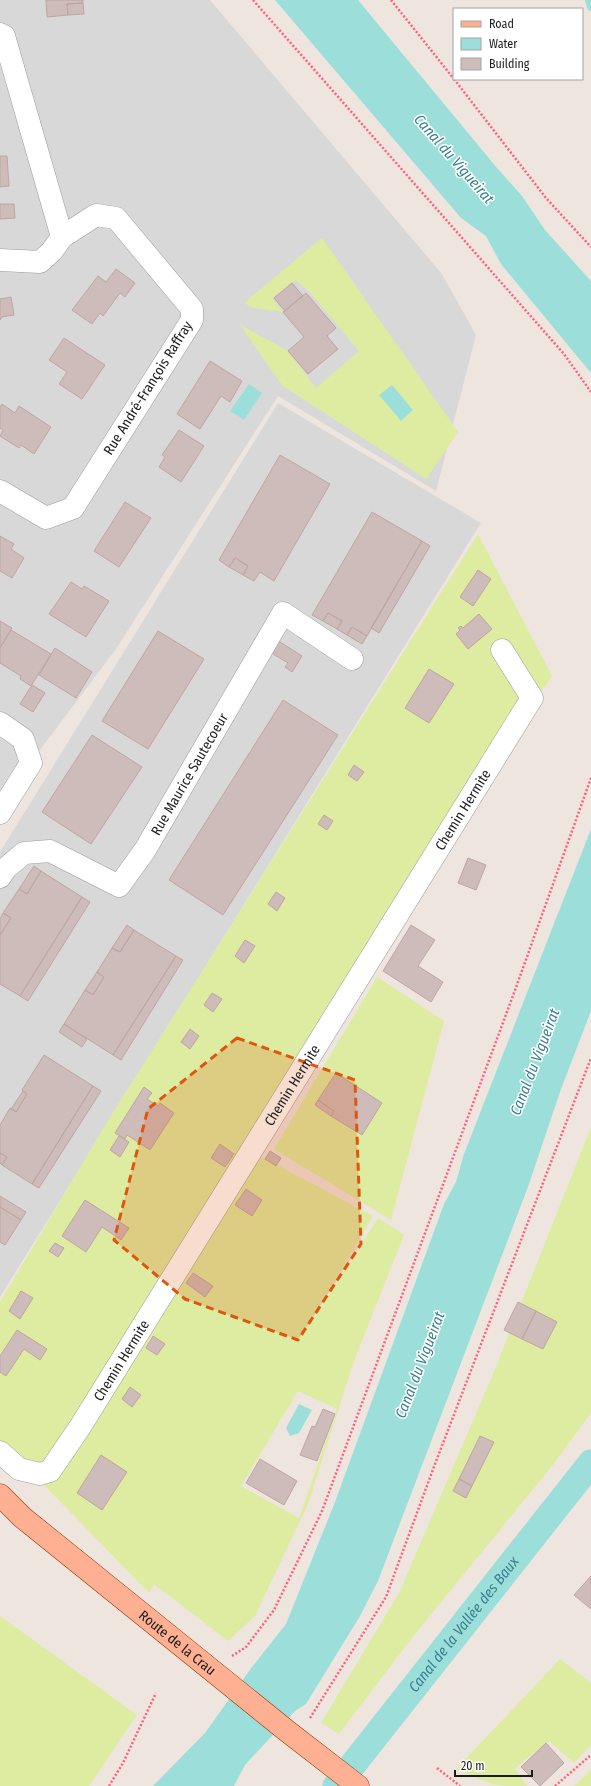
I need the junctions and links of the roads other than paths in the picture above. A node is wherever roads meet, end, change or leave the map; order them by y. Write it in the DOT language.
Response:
graph roads {
  1 [pos="0,34"];
  2 [pos="62,237"];
  3 [pos="0,260"];
  4 [pos="0,491"];
  5 [pos="502,650"];
  6 [pos="352,659"];
  7 [pos="0,723"];
  8 [pos="0,813"];
  9 [pos="0,877"];
  10 [pos="0,1452"];
  11 [pos="0,1495"];
  12 [pos="358,1786"];
  1 -- 2 [label="street"];
  2 -- 3 [label="street, Rue André-François Raffray"];
  2 -- 4 [label="street, Rue André-François Raffray"];
  5 -- 10 [label="street, Chemin Hermite"];
  6 -- 9 [label="street, Rue Maurice Sautecoeur"];
  7 -- 8 [label="street"];
  11 -- 12 [label="main road, Route de la Crau"];
}
